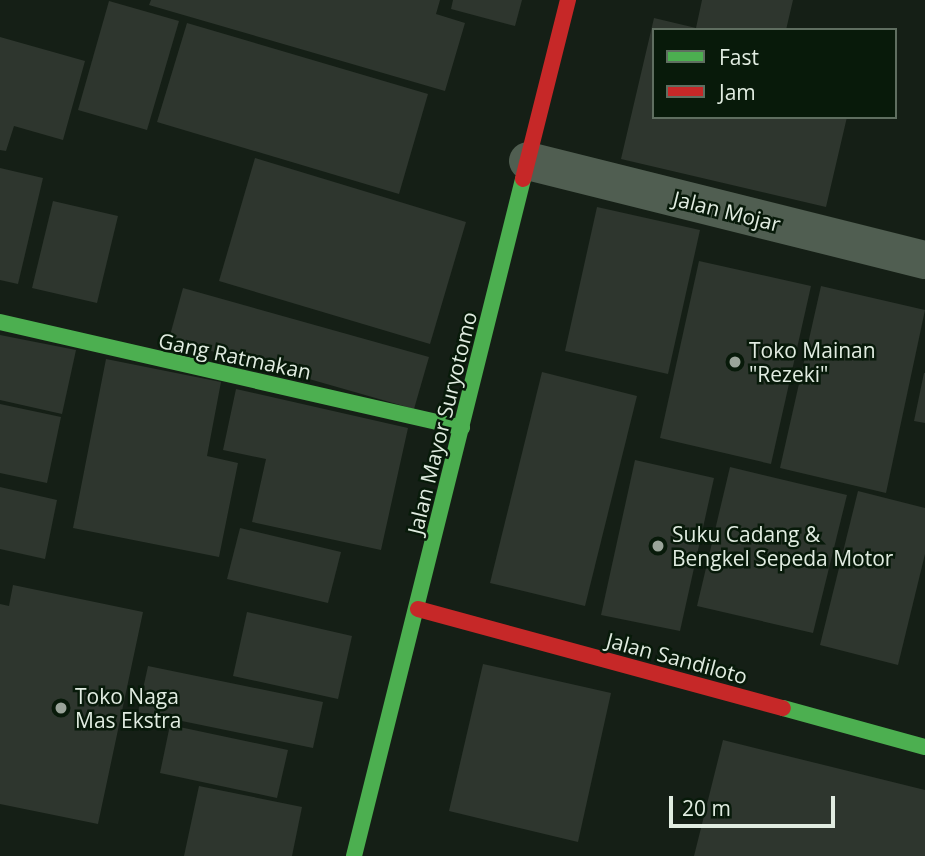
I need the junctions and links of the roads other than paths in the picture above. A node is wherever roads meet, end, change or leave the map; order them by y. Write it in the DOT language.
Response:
graph roads {
  1 [pos="568,0"];
  2 [pos="528,161"];
  3 [pos="925,260"];
  4 [pos="0,322"];
  5 [pos="463,428"];
  6 [pos="418,609"];
  7 [pos="925,747"];
  8 [pos="354,856"];
  1 -- 2 [label="street, Jalan Mayor Suryotomo"];
  2 -- 3 [label="street, Jalan Mojar"];
  2 -- 5 [label="street, Jalan Mayor Suryotomo"];
  4 -- 5 [label="street, Gang Ratmakan"];
  5 -- 6 [label="street, Jalan Mayor Suryotomo"];
  6 -- 7 [label="street, Jalan Sandiloto"];
  6 -- 8 [label="street, Jalan Mayor Suryotomo"];
}
